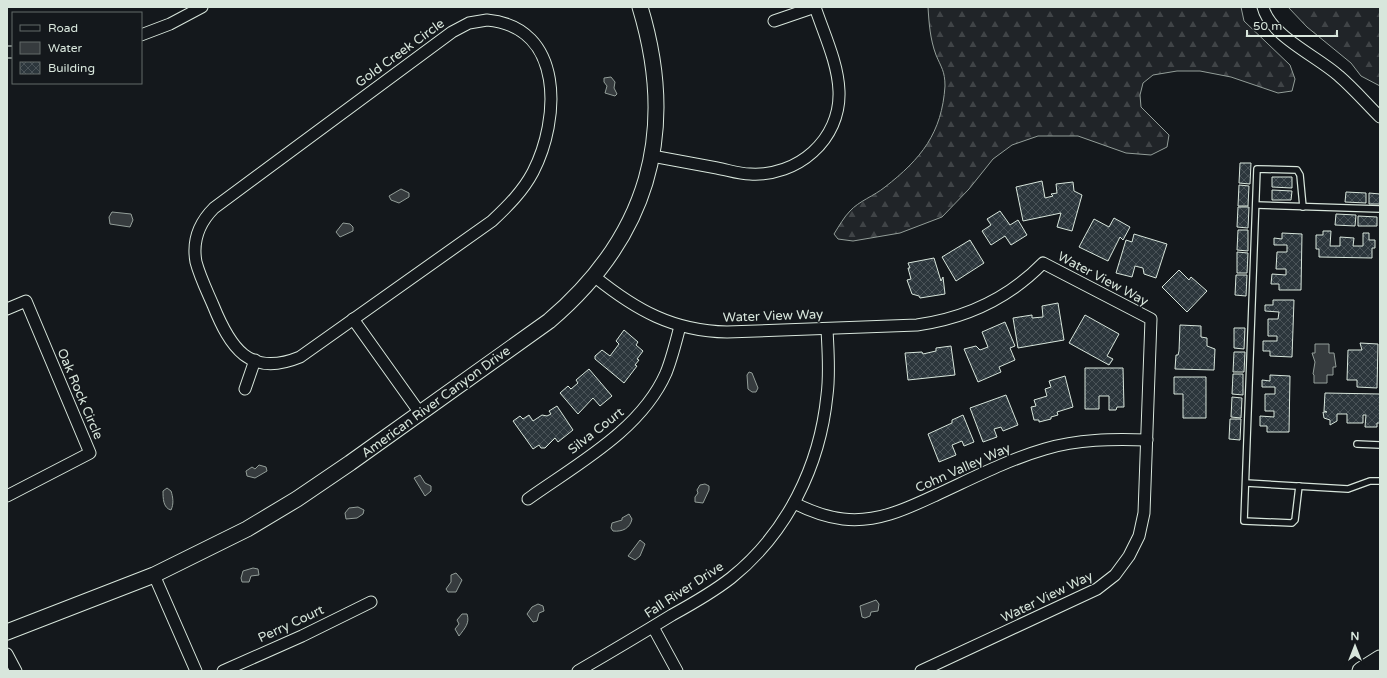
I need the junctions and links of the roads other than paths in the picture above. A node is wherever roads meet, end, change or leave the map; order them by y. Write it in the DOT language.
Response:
graph roads {
  1 [pos="202,7"];
  2 [pos="640,7"];
  3 [pos="815,7"];
  4 [pos="1263,7"];
  5 [pos="774,21"];
  6 [pos="142,35"];
  7 [pos="1380,117"];
  8 [pos="652,156"];
  9 [pos="1256,205"];
  10 [pos="1302,207"];
  11 [pos="1380,209"];
  12 [pos="595,277"];
  13 [pos="7,310"];
  14 [pos="353,319"];
  15 [pos="680,326"];
  16 [pos="827,329"];
  17 [pos="256,360"];
  18 [pos="245,389"];
  19 [pos="420,413"];
  20 [pos="1147,440"];
  21 [pos="1357,444"];
  22 [pos="1380,445"];
  23 [pos="1380,481"];
  24 [pos="1246,483"];
  25 [pos="1299,486"];
  26 [pos="7,496"];
  27 [pos="528,499"];
  28 [pos="794,504"];
  29 [pos="154,575"];
  30 [pos="371,602"];
  31 [pos="653,627"];
  32 [pos="7,632"];
  33 [pos="7,654"];
  34 [pos="1380,659"];
  35 [pos="16,671"];
  36 [pos="196,671"];
  37 [pos="222,671"];
  38 [pos="578,671"];
  39 [pos="677,671"];
  40 [pos="921,671"];
  41 [pos="1361,671"];
  1 -- 6 [label="street"];
  2 -- 8 [label="main road, American River Canyon Drive"];
  3 -- 5 [label="street"];
  3 -- 8 [label="street"];
  4 -- 7 [label="street"];
  8 -- 12 [label="main road, American River Canyon Drive"];
  9 -- 10 [label="lane"];
  9 -- 10 [label="lane"];
  9 -- 24 [label="lane"];
  10 -- 11 [label="lane"];
  12 -- 15 [label="street, Water View Way"];
  12 -- 19 [label="main road, American River Canyon Drive"];
  13 -- 26 [label="street, Oak Rock Circle"];
  14 -- 17 [label="street, Gold Creek Circle"];
  14 -- 17 [label="street, Gold Creek Circle"];
  14 -- 19 [label="street"];
  15 -- 16 [label="street, Water View Way"];
  15 -- 27 [label="street, Silva Court"];
  16 -- 20 [label="street, Water View Way"];
  16 -- 28 [label="street, Fall River Drive"];
  17 -- 18 [label="street"];
  19 -- 29 [label="main road, American River Canyon Drive"];
  20 -- 28 [label="street, Cohn Valley Way"];
  20 -- 40 [label="street, Water View Way"];
  21 -- 22 [label="lane"];
  23 -- 25 [label="lane"];
  24 -- 25 [label="lane"];
  24 -- 25 [label="lane"];
  28 -- 31 [label="street, Fall River Drive"];
  29 -- 32 [label="main road, American River Canyon Drive"];
  29 -- 36 [label="street"];
  30 -- 37 [label="street, Perry Court"];
  31 -- 38 [label="street, Fall River Drive"];
  31 -- 39 [label="street"];
  33 -- 35 [label="street"];
  34 -- 41 [label="main road"];
}
